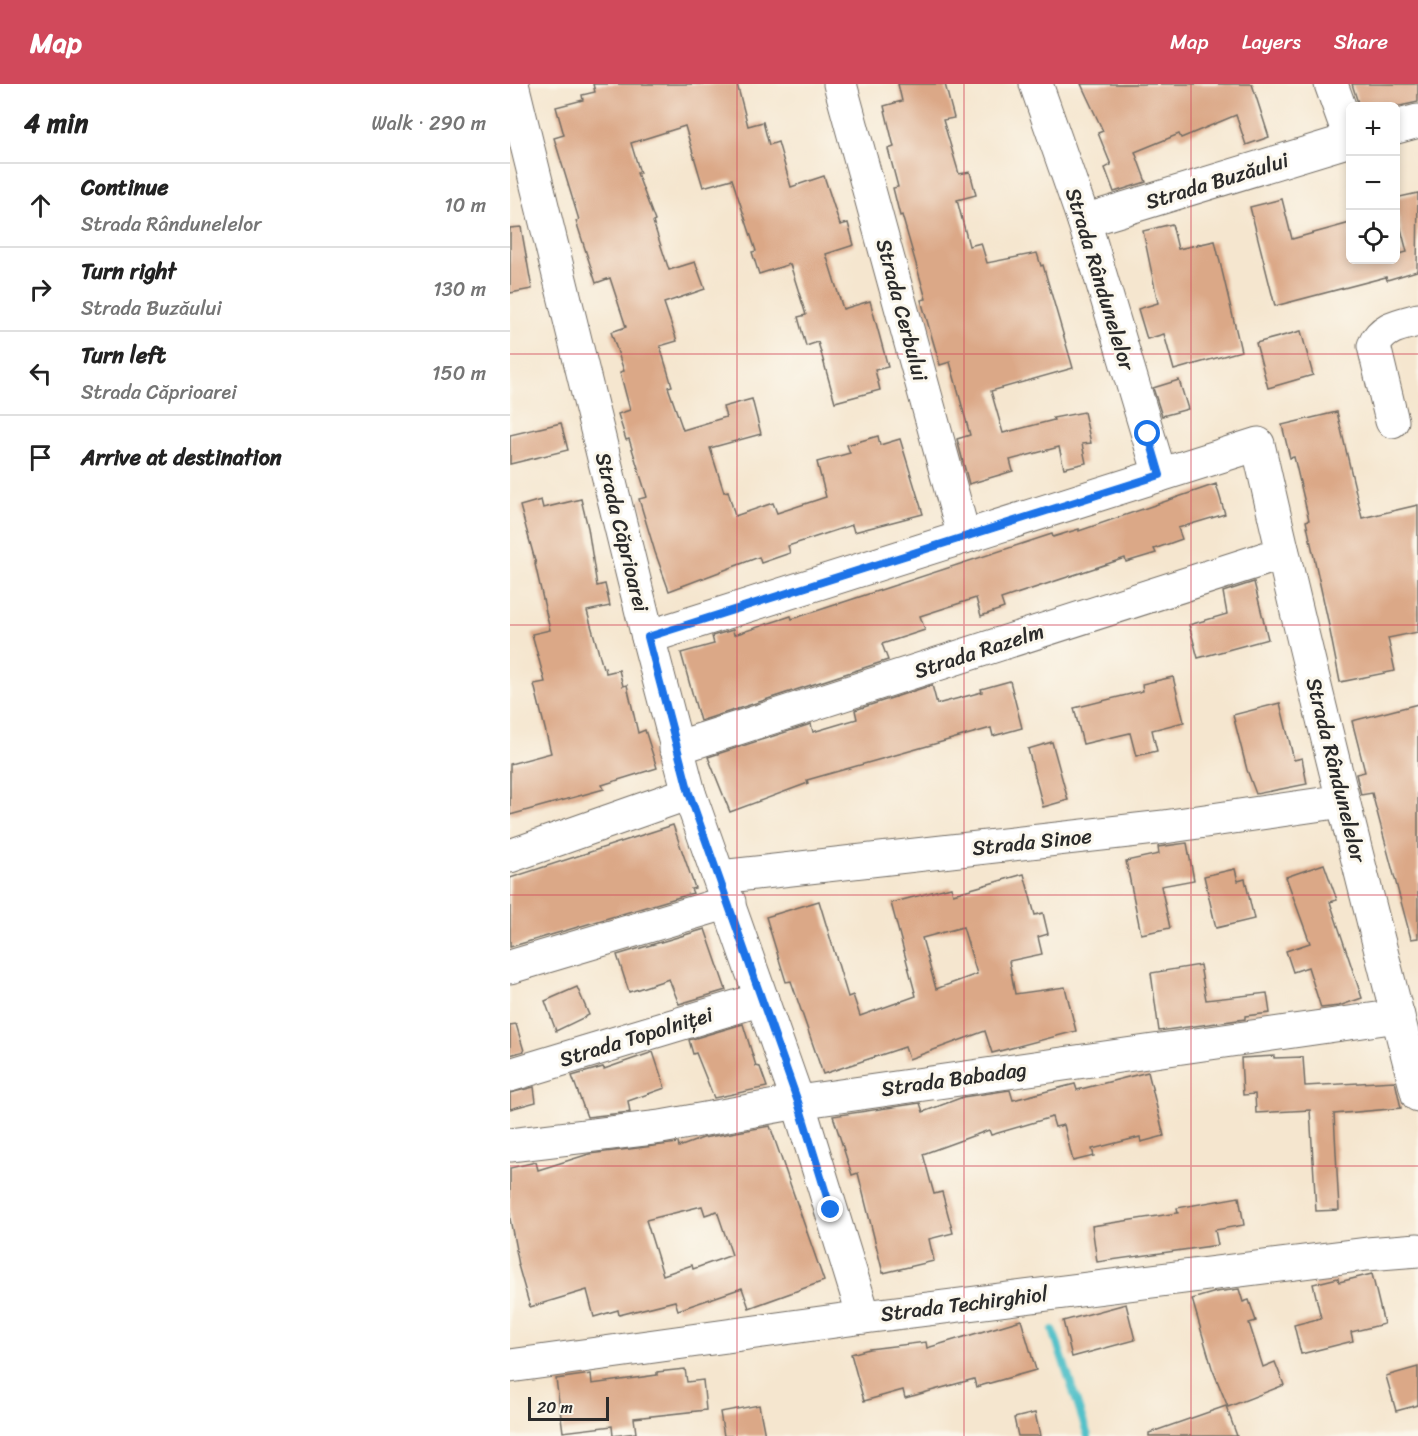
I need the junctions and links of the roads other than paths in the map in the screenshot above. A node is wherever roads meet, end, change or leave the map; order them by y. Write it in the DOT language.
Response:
graph roads {
  1 [pos="512,84"];
  2 [pos="840,84"];
  3 [pos="1036,84"];
  4 [pos="1331,84"];
  5 [pos="1418,121"];
  6 [pos="1400,126"];
  7 [pos="1346,127"];
  8 [pos="517,131"];
  9 [pos="1346,140"];
  10 [pos="1084,221"];
  11 [pos="1418,320"];
  12 [pos="1392,421"];
  13 [pos="1160,475"];
  14 [pos="964,537"];
  15 [pos="1283,553"];
  16 [pos="648,637"];
  17 [pos="676,748"];
  18 [pos="689,793"];
  19 [pos="1343,801"];
  20 [pos="510,856"];
  21 [pos="724,890"];
  22 [pos="510,967"];
  23 [pos="762,999"];
  24 [pos="1398,1016"];
  25 [pos="510,1075"];
  26 [pos="1418,1095"];
  27 [pos="798,1102"];
  28 [pos="510,1145"];
  29 [pos="1418,1250"];
  30 [pos="864,1317"];
  31 [pos="510,1366"];
  1 -- 8 [label="street, Strada Căprioarei"];
  2 -- 14 [label="street, Strada Cerbului"];
  3 -- 10 [label="street, Strada Rândunelelor"];
  4 -- 7 [label="street"];
  5 -- 6 [label="street"];
  8 -- 16 [label="street, Strada Căprioarei"];
  9 -- 10 [label="street, Strada Buzăului"];
  10 -- 13 [label="street, Strada Rândunelelor"];
  11 -- 12 [label="street"];
  13 -- 14 [label="street"];
  13 -- 15 [label="street, Strada Rândunelelor"];
  14 -- 16 [label="street"];
  15 -- 17 [label="street, Strada Razelm"];
  15 -- 19 [label="street, Strada Rândunelelor"];
  16 -- 17 [label="street, Strada Căprioarei"];
  17 -- 18 [label="street, Strada Căprioarei"];
  18 -- 20 [label="street"];
  18 -- 21 [label="street, Strada Căprioarei"];
  19 -- 21 [label="street, Strada Sinoe"];
  19 -- 24 [label="street, Strada Rândunelelor"];
  21 -- 22 [label="street, Strada Sinoe"];
  21 -- 23 [label="street, Strada Căprioarei"];
  23 -- 25 [label="street, Strada Topolniței"];
  23 -- 27 [label="street, Strada Căprioarei"];
  24 -- 26 [label="street, Strada Rândunelelor"];
  24 -- 27 [label="street, Strada Babadag"];
  27 -- 28 [label="street, Strada Babadag"];
  27 -- 30 [label="street, Strada Căprioarei"];
  29 -- 30 [label="street, Strada Techirghiol"];
  30 -- 31 [label="street, Strada Techirghiol"];
}
